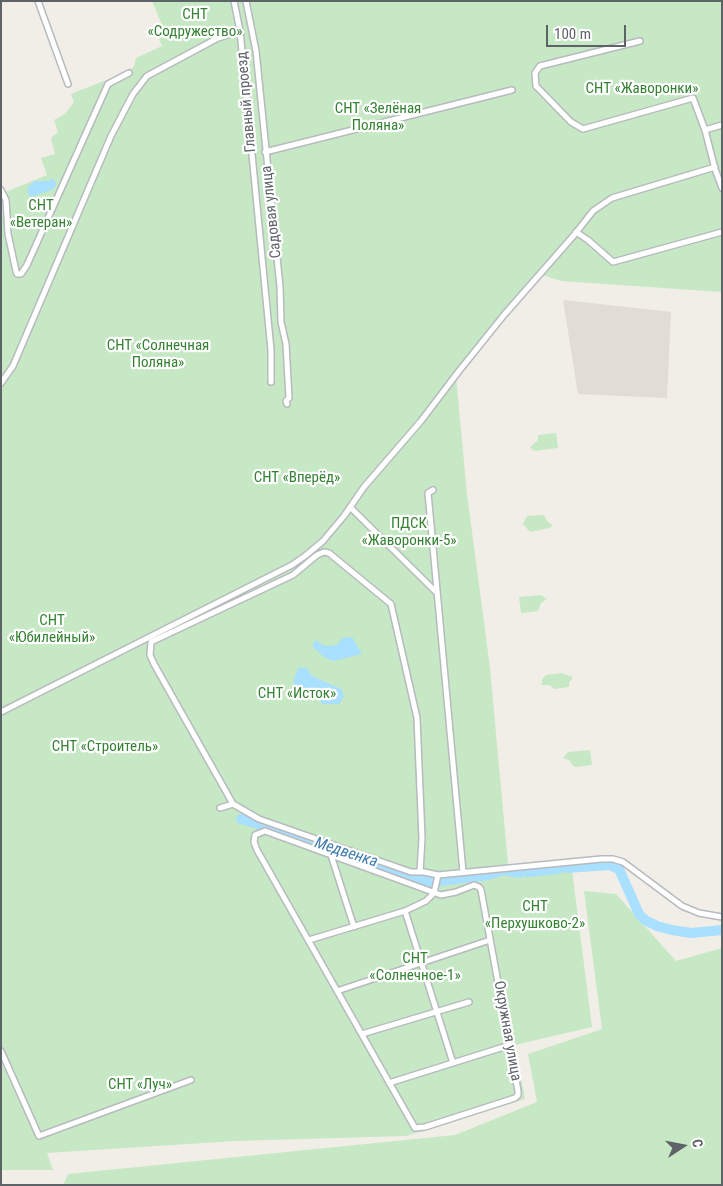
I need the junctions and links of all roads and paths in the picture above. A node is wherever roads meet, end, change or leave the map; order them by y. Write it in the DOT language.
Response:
graph roads {
  1 [pos="38,1"];
  2 [pos="234,1"];
  3 [pos="246,1"];
  4 [pos="240,31"];
  5 [pos="640,41"];
  6 [pos="129,73"];
  7 [pos="68,84"];
  8 [pos="512,90"];
  9 [pos="722,125"];
  10 [pos="705,130"];
  11 [pos="265,152"];
  12 [pos="714,167"];
  13 [pos="722,188"];
  14 [pos="1,190"];
  15 [pos="576,232"];
  16 [pos="722,232"];
  17 [pos="271,382"];
  18 [pos="1,383"];
  19 [pos="287,404"];
  20 [pos="433,490"];
  21 [pos="350,507"];
  22 [pos="437,593"];
  23 [pos="1,712"];
  24 [pos="233,804"];
  25 [pos="220,808"];
  26 [pos="331,855"];
  27 [pos="420,872"];
  28 [pos="464,872"];
  29 [pos="438,875"];
  30 [pos="434,893"];
  31 [pos="405,911"];
  32 [pos="722,917"];
  33 [pos="354,926"];
  34 [pos="309,940"];
  35 [pos="490,940"];
  36 [pos="421,962"];
  37 [pos="337,991"];
  38 [pos="469,1002"];
  39 [pos="436,1012"];
  40 [pos="362,1034"];
  41 [pos="510,1045"];
  42 [pos="1,1051"];
  43 [pos="453,1063"];
  44 [pos="191,1080"];
  45 [pos="389,1083"];
  1 -- 7 [label="street"];
  2 -- 4 [label="street, Главный проезд"];
  3 -- 11 [label="street, Садовая улица"];
  4 -- 17 [label="street, Главный проезд"];
  4 -- 18 [label="street"];
  5 -- 10 [label="street"];
  6 -- 14 [label="street"];
  8 -- 11 [label="street"];
  9 -- 10 [label="street"];
  10 -- 12 [label="street"];
  11 -- 19 [label="street, Садовая улица"];
  12 -- 13 [label="street"];
  12 -- 15 [label="street"];
  15 -- 16 [label="street"];
  15 -- 21 [label="street"];
  20 -- 22 [label="street"];
  21 -- 22 [label="street"];
  21 -- 23 [label="street"];
  22 -- 28 [label="street"];
  24 -- 25 [label="street"];
  24 -- 27 [label="street"];
  24 -- 27 [label="street"];
  26 -- 30 [label="street, Окружная улица"];
  26 -- 33 [label="street"];
  26 -- 34 [label="street, Окружная улица"];
  27 -- 29 [label="street"];
  28 -- 29 [label="street"];
  28 -- 32 [label="street"];
  29 -- 30 [label="street"];
  30 -- 31 [label="street"];
  30 -- 35 [label="street, Окружная улица"];
  31 -- 33 [label="street"];
  31 -- 36 [label="street"];
  33 -- 34 [label="street"];
  34 -- 37 [label="street, Окружная улица"];
  35 -- 36 [label="street"];
  35 -- 41 [label="street, Окружная улица"];
  36 -- 37 [label="street"];
  36 -- 39 [label="street"];
  37 -- 40 [label="street, Окружная улица"];
  38 -- 39 [label="street"];
  39 -- 40 [label="street"];
  39 -- 43 [label="street"];
  40 -- 45 [label="street, Окружная улица"];
  41 -- 43 [label="street"];
  41 -- 45 [label="street, Окружная улица"];
  42 -- 44 [label="street"];
  43 -- 45 [label="street"];
}
